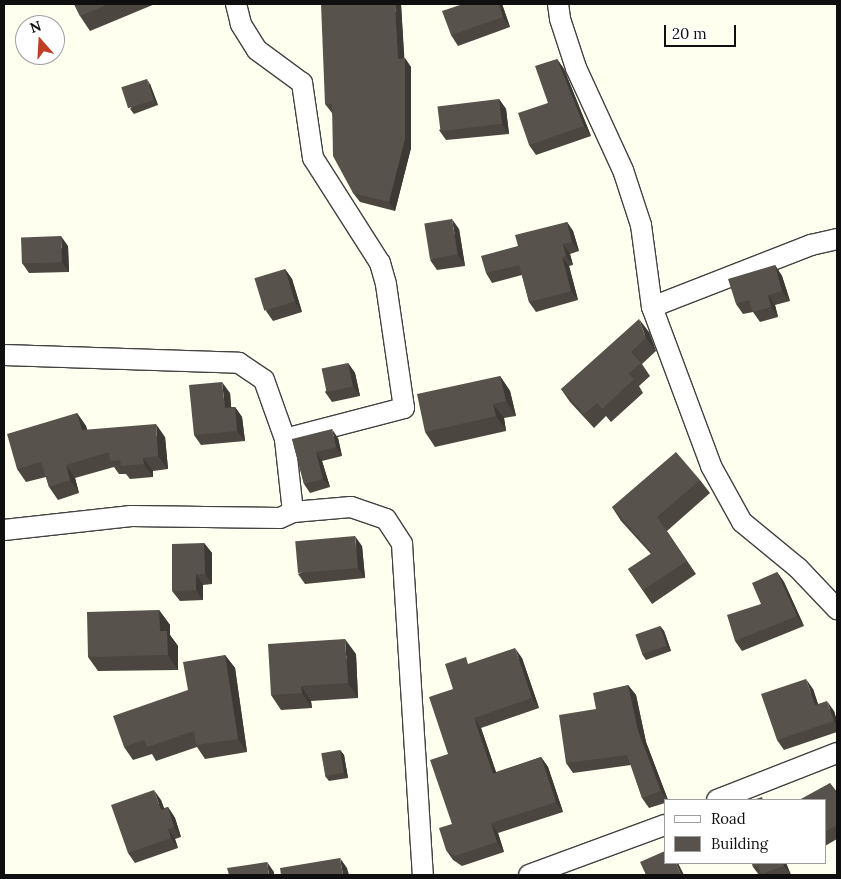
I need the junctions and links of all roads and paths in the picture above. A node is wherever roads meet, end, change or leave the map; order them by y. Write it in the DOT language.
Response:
graph roads {
  1 [pos="236,4"];
  2 [pos="558,4"];
  3 [pos="837,239"];
  4 [pos="652,307"];
  5 [pos="4,355"];
  6 [pos="284,439"];
  7 [pos="293,512"];
  8 [pos="4,530"];
  9 [pos="837,608"];
  10 [pos="837,753"];
  11 [pos="721,799"];
  12 [pos="664,825"];
  13 [pos="423,875"];
  14 [pos="529,875"];
  1 -- 6 [label="street"];
  2 -- 4 [label="street"];
  3 -- 4 [label="street"];
  4 -- 9 [label="street"];
  5 -- 6 [label="street"];
  6 -- 7 [label="street"];
  7 -- 8 [label="street"];
  7 -- 13 [label="street"];
  10 -- 11 [label="street"];
  12 -- 14 [label="street"];
}
